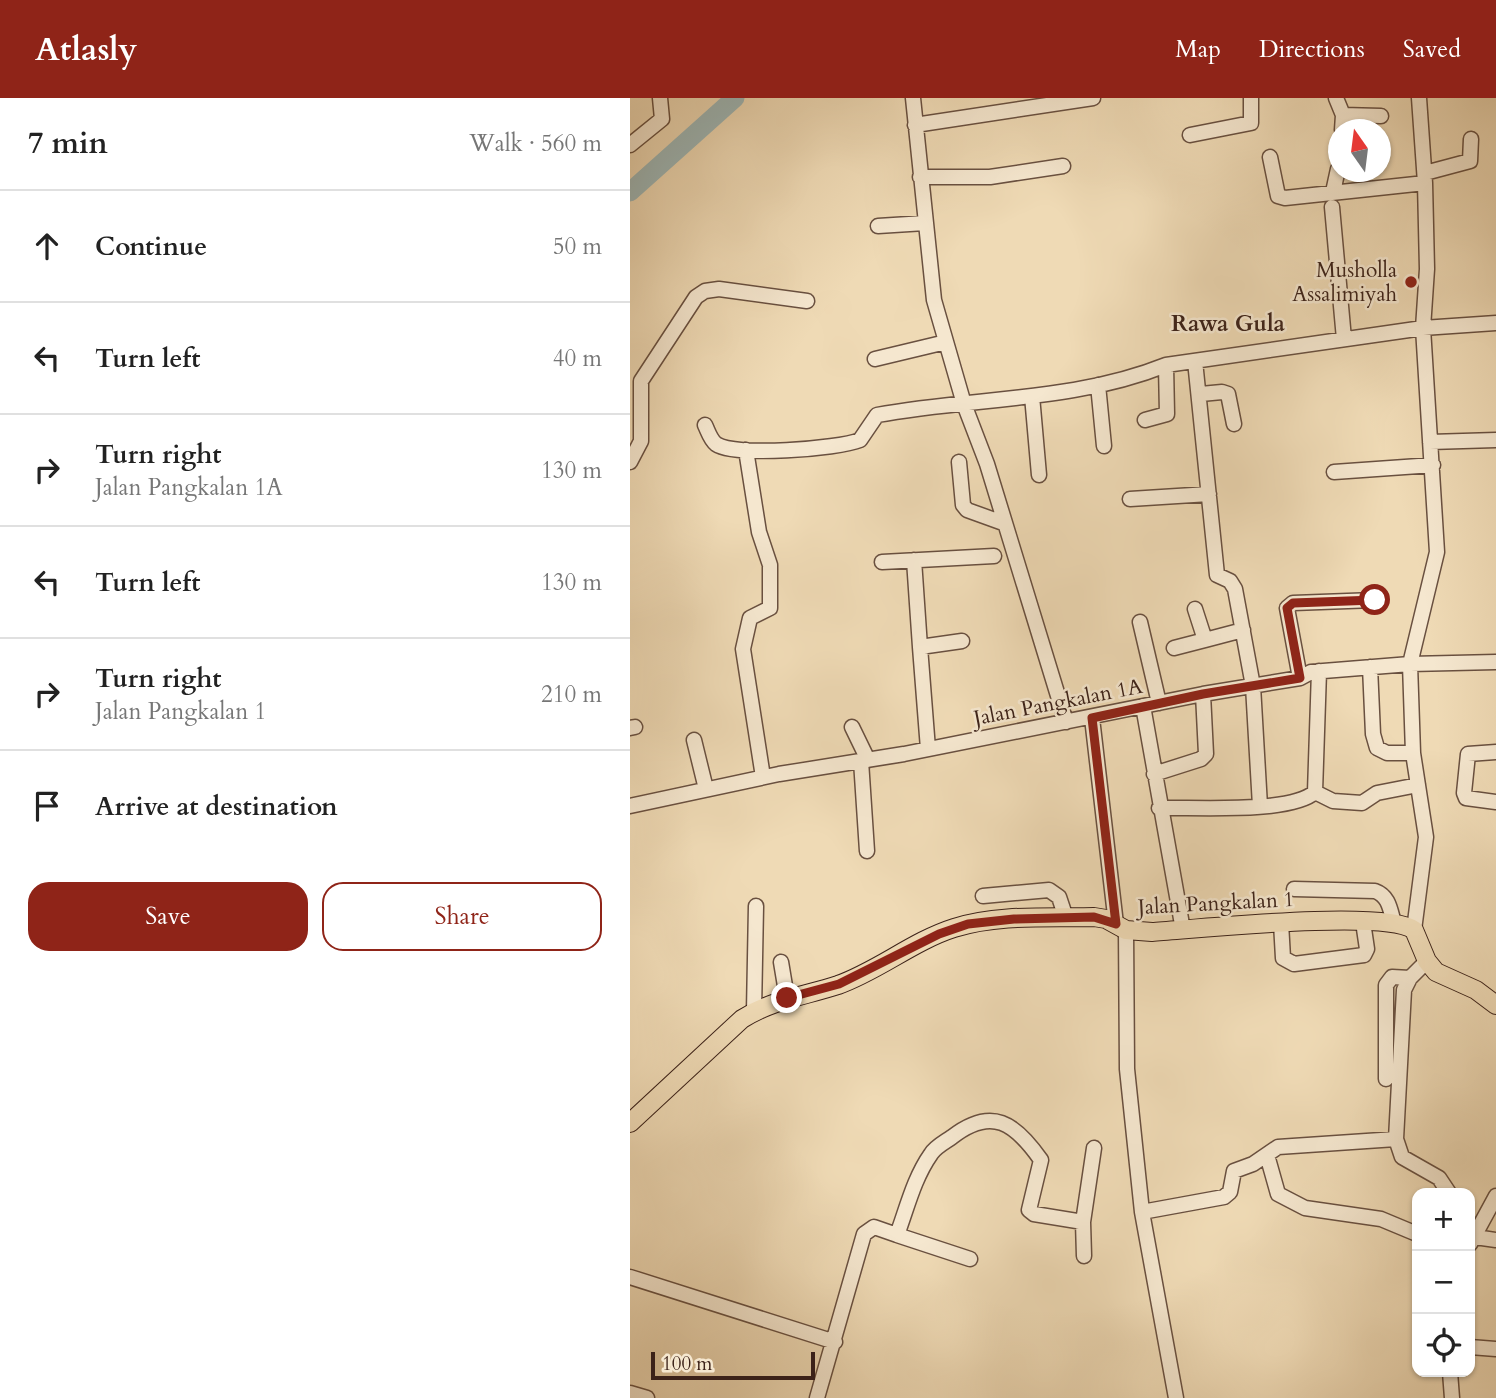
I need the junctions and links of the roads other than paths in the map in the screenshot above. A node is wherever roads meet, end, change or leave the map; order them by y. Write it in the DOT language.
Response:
graph roads {
  1 [pos="660,98"];
  2 [pos="913,98"];
  3 [pos="1251,98"];
  4 [pos="1336,98"];
  5 [pos="1419,98"];
  6 [pos="1083,99"];
  7 [pos="1381,116"];
  8 [pos="1342,119"];
  9 [pos="1362,119"];
  10 [pos="915,125"];
  11 [pos="1190,135"];
  12 [pos="1471,139"];
  13 [pos="630,145"];
  14 [pos="1270,157"];
  15 [pos="1063,166"];
  16 [pos="920,177"];
  17 [pos="1425,178"];
  18 [pos="1336,182"];
  19 [pos="1333,199"];
  20 [pos="925,223"];
  21 [pos="878,226"];
  22 [pos="807,301"];
  23 [pos="1496,323"];
  24 [pos="1423,328"];
  25 [pos="1344,339"];
  26 [pos="946,342"];
  27 [pos="875,359"];
  28 [pos="1195,360"];
  29 [pos="1166,365"];
  30 [pos="1098,386"];
  31 [pos="1201,394"];
  32 [pos="1032,396"];
  33 [pos="964,404"];
  34 [pos="1145,420"];
  35 [pos="1234,424"];
  36 [pos="705,425"];
  37 [pos="1496,440"];
  38 [pos="1430,442"];
  39 [pos="1104,446"];
  40 [pos="746,450"];
  41 [pos="959,462"];
  42 [pos="630,463"];
  43 [pos="1433,465"];
  44 [pos="1334,471"];
  45 [pos="1039,475"];
  46 [pos="1209,495"];
  47 [pos="1130,499"];
  48 [pos="1003,523"];
  49 [pos="994,556"];
  50 [pos="914,560"];
  51 [pos="882,562"];
  52 [pos="1375,600"];
  53 [pos="1195,609"];
  54 [pos="1140,622"];
  55 [pos="1243,630"];
  56 [pos="1205,640"];
  57 [pos="962,641"];
  58 [pos="920,648"];
  59 [pos="1174,648"];
  60 [pos="1496,662"];
  61 [pos="1410,664"];
  62 [pos="1370,667"];
  63 [pos="1320,671"];
  64 [pos="1300,678"];
  65 [pos="1253,686"];
  66 [pos="1203,694"];
  67 [pos="1159,703"];
  68 [pos="1143,706"];
  69 [pos="1092,718"];
  70 [pos="1066,722"];
  71 [pos="852,727"];
  72 [pos="694,740"];
  73 [pos="928,749"];
  74 [pos="1496,752"];
  75 [pos="1413,753"];
  76 [pos="864,760"];
  77 [pos="1154,774"];
  78 [pos="763,777"];
  79 [pos="1418,785"];
  80 [pos="706,789"];
  81 [pos="1315,792"];
  82 [pos="1496,802"];
  83 [pos="630,806"];
  84 [pos="1260,806"];
  85 [pos="1159,808"];
  86 [pos="867,851"];
  87 [pos="1294,889"];
  88 [pos="983,896"];
  89 [pos="757,906"];
  90 [pos="1066,918"];
  91 [pos="1363,922"];
  92 [pos="1281,923"];
  93 [pos="1394,923"];
  94 [pos="1121,927"];
  95 [pos="1183,930"];
  96 [pos="1414,930"];
  97 [pos="1427,961"];
  98 [pos="781,962"];
  99 [pos="1410,978"];
  100 [pos="787,998"];
  101 [pos="1496,1005"];
  102 [pos="754,1011"];
  103 [pos="1385,1079"];
  104 [pos="630,1123"];
  105 [pos="1396,1139"];
  106 [pos="1094,1148"];
  107 [pos="1267,1154"];
  108 [pos="1446,1188"];
  109 [pos="1496,1196"];
  110 [pos="1142,1212"];
  111 [pos="1083,1222"];
  112 [pos="1412,1232"];
  113 [pos="1475,1234"];
  114 [pos="897,1235"];
  115 [pos="1475,1240"];
  116 [pos="1496,1240"];
  117 [pos="1084,1256"];
  118 [pos="970,1259"];
  119 [pos="630,1277"];
  120 [pos="835,1342"];
  121 [pos="1475,1347"];
  122 [pos="1496,1349"];
  123 [pos="1450,1377"];
  124 [pos="630,1393"];
  125 [pos="647,1398"];
  126 [pos="817,1398"];
  127 [pos="1176,1398"];
  128 [pos="1452,1398"];
  1 -- 13 [label="street"];
  2 -- 10 [label="street"];
  3 -- 11 [label="street"];
  4 -- 8 [label="street"];
  5 -- 17 [label="street"];
  6 -- 10 [label="street"];
  7 -- 9 [label="street"];
  10 -- 16 [label="street"];
  12 -- 17 [label="street"];
  14 -- 19 [label="street"];
  15 -- 16 [label="street"];
  16 -- 20 [label="street"];
  17 -- 19 [label="street"];
  17 -- 24 [label="street"];
  18 -- 19 [label="street"];
  19 -- 25 [label="street"];
  20 -- 21 [label="street"];
  20 -- 26 [label="street"];
  22 -- 42 [label="street"];
  23 -- 24 [label="street"];
  24 -- 25 [label="street"];
  24 -- 38 [label="street"];
  25 -- 28 [label="street"];
  26 -- 27 [label="street"];
  26 -- 33 [label="street"];
  28 -- 29 [label="street"];
  28 -- 46 [label="street"];
  29 -- 30 [label="street"];
  29 -- 34 [label="street"];
  30 -- 32 [label="street"];
  30 -- 39 [label="street"];
  31 -- 35 [label="street"];
  32 -- 33 [label="street"];
  32 -- 45 [label="street"];
  33 -- 40 [label="street"];
  33 -- 48 [label="street"];
  36 -- 40 [label="street"];
  37 -- 38 [label="street"];
  38 -- 43 [label="street"];
  40 -- 78 [label="street"];
  41 -- 48 [label="street"];
  43 -- 44 [label="street"];
  43 -- 61 [label="street"];
  46 -- 47 [label="street"];
  46 -- 55 [label="street"];
  48 -- 70 [label="street"];
  49 -- 50 [label="street"];
  50 -- 51 [label="street"];
  50 -- 58 [label="street"];
  52 -- 64 [label="street"];
  53 -- 56 [label="street"];
  54 -- 67 [label="street"];
  55 -- 56 [label="street"];
  55 -- 65 [label="street"];
  56 -- 59 [label="street"];
  57 -- 58 [label="street"];
  58 -- 73 [label="street"];
  60 -- 61 [label="street, Jalan Pangkalan 1A"];
  61 -- 62 [label="street, Jalan Pangkalan 1A"];
  61 -- 75 [label="street"];
  62 -- 63 [label="street, Jalan Pangkalan 1A"];
  62 -- 75 [label="street"];
  63 -- 64 [label="street, Jalan Pangkalan 1A"];
  63 -- 81 [label="street"];
  64 -- 65 [label="street, Jalan Pangkalan 1A"];
  65 -- 66 [label="street, Jalan Pangkalan 1A"];
  65 -- 84 [label="street"];
  66 -- 67 [label="street, Jalan Pangkalan 1A"];
  66 -- 77 [label="street"];
  67 -- 68 [label="street, Jalan Pangkalan 1A"];
  68 -- 69 [label="street, Jalan Pangkalan 1A"];
  68 -- 77 [label="street"];
  69 -- 70 [label="street, Jalan Pangkalan 1A"];
  69 -- 94 [label="street"];
  70 -- 73 [label="street, Jalan Pangkalan 1A"];
  71 -- 76 [label="street"];
  72 -- 80 [label="street"];
  73 -- 76 [label="street, Jalan Pangkalan 1A"];
  74 -- 82 [label="street"];
  75 -- 79 [label="street"];
  76 -- 78 [label="street, Jalan Pangkalan 1A"];
  76 -- 86 [label="street"];
  77 -- 85 [label="street"];
  78 -- 80 [label="street, Jalan Pangkalan 1A"];
  79 -- 81 [label="street"];
  79 -- 96 [label="street"];
  80 -- 83 [label="street, Jalan Pangkalan 1A"];
  81 -- 84 [label="street"];
  84 -- 85 [label="street"];
  85 -- 95 [label="street"];
  87 -- 93 [label="street"];
  88 -- 90 [label="street"];
  89 -- 102 [label="street"];
  90 -- 94 [label="main road, Jalan Pangkalan 1"];
  90 -- 100 [label="main road, Jalan Pangkalan 1"];
  91 -- 92 [label="main road, Jalan Pangkalan 1"];
  91 -- 92 [label="street"];
  91 -- 93 [label="main road, Jalan Pangkalan 1"];
  92 -- 95 [label="main road, Jalan Pangkalan 1"];
  93 -- 96 [label="main road, Jalan Pangkalan 1"];
  94 -- 95 [label="main road, Jalan Pangkalan 1"];
  94 -- 110 [label="street"];
  96 -- 97 [label="main road"];
  97 -- 99 [label="street"];
  97 -- 101 [label="main road"];
  98 -- 100 [label="street"];
  99 -- 103 [label="street"];
  99 -- 105 [label="street"];
  100 -- 102 [label="main road, Jalan Pangkalan 1"];
  102 -- 104 [label="main road, Jalan Pangkalan 1"];
  105 -- 107 [label="street"];
  105 -- 108 [label="street"];
  106 -- 111 [label="street"];
  107 -- 110 [label="street"];
  107 -- 112 [label="street"];
  109 -- 113 [label="street"];
  110 -- 127 [label="street"];
  111 -- 114 [label="street"];
  111 -- 117 [label="street"];
  114 -- 118 [label="street"];
  114 -- 120 [label="street"];
  115 -- 116 [label="street"];
  119 -- 120 [label="street"];
  120 -- 126 [label="street"];
  121 -- 122 [label="street"];
  123 -- 128 [label="street"];
  124 -- 125 [label="street"];
}
